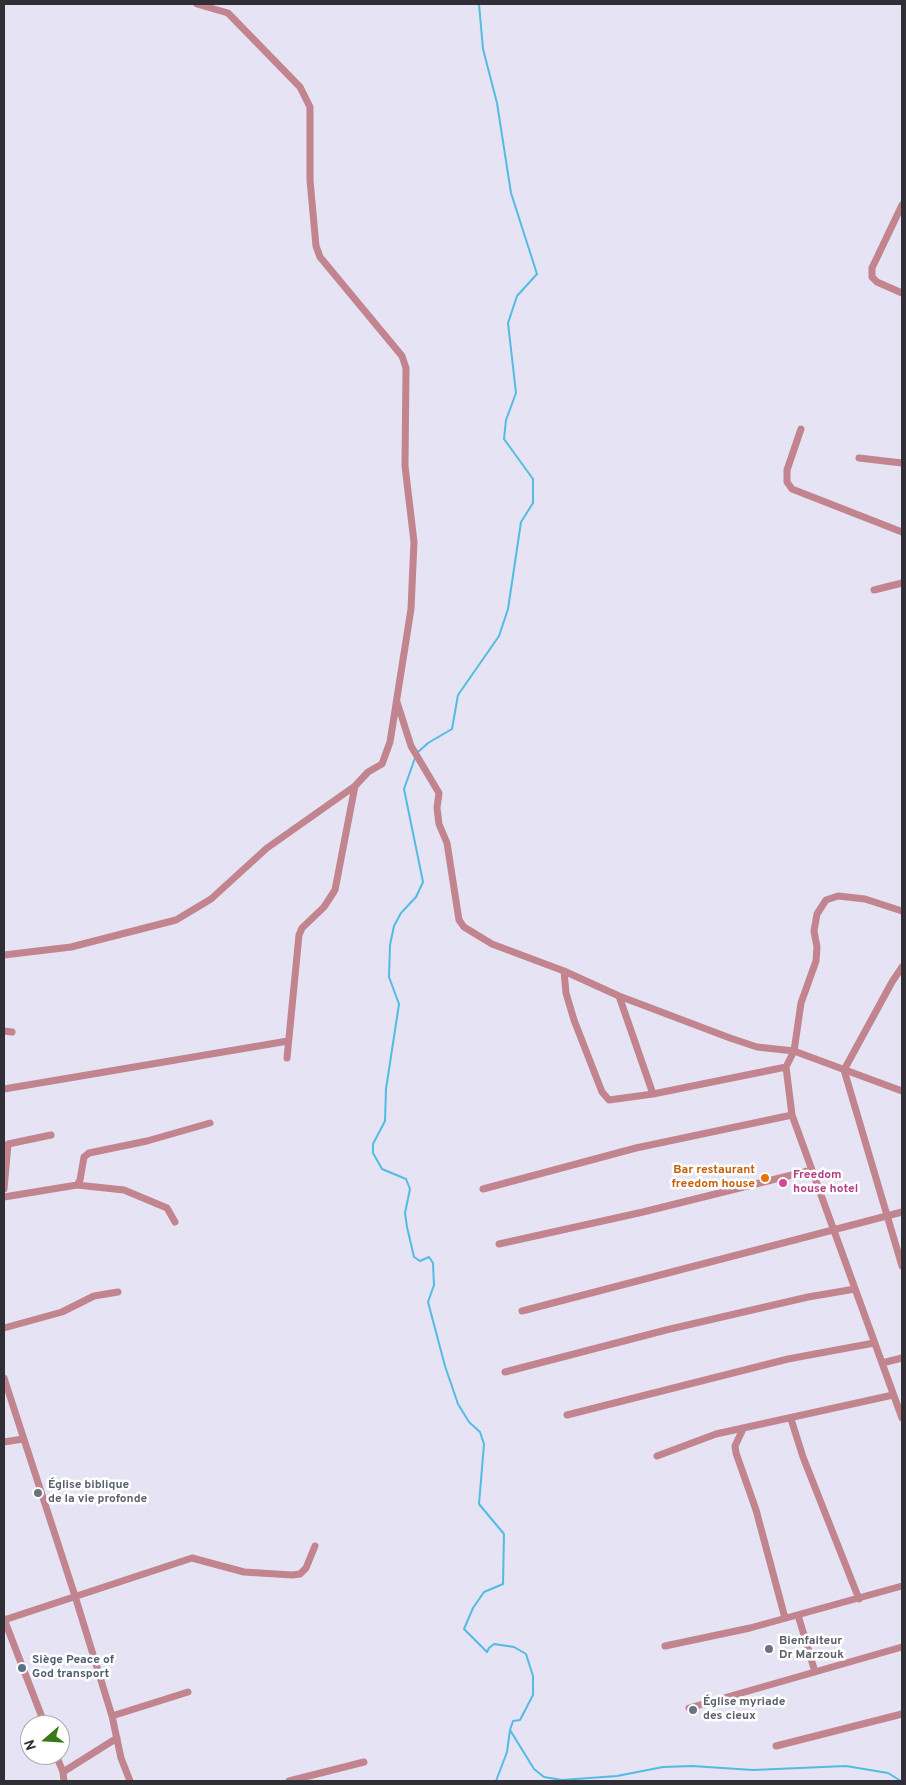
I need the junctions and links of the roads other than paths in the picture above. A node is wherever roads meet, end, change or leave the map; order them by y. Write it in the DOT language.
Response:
graph roads {
  1 [pos="197,4"];
  2 [pos="902,205"];
  3 [pos="902,293"];
  4 [pos="801,429"];
  5 [pos="859,458"];
  6 [pos="902,462"];
  7 [pos="902,532"];
  8 [pos="902,583"];
  9 [pos="874,590"];
  10 [pos="396,699"];
  11 [pos="355,786"];
  12 [pos="902,912"];
  13 [pos="4,955"];
  14 [pos="902,967"];
  15 [pos="564,971"];
  16 [pos="619,996"];
  17 [pos="4,1031"];
  18 [pos="12,1032"];
  19 [pos="288,1041"];
  20 [pos="794,1051"];
  21 [pos="287,1058"];
  22 [pos="786,1067"];
  23 [pos="844,1070"];
  24 [pos="4,1089"];
  25 [pos="902,1091"];
  26 [pos="653,1094"];
  27 [pos="792,1114"];
  28 [pos="210,1123"];
  29 [pos="51,1135"];
  30 [pos="812,1170"];
  31 [pos="77,1185"];
  32 [pos="4,1189"];
  33 [pos="483,1189"];
  34 [pos="4,1197"];
  35 [pos="902,1212"];
  36 [pos="886,1216"];
  37 [pos="175,1222"];
  38 [pos="834,1230"];
  39 [pos="499,1244"];
  40 [pos="902,1266"];
  41 [pos="855,1289"];
  42 [pos="118,1292"];
  43 [pos="522,1311"];
  44 [pos="4,1328"];
  45 [pos="874,1344"];
  46 [pos="902,1358"];
  47 [pos="882,1363"];
  48 [pos="505,1372"];
  49 [pos="4,1378"];
  50 [pos="893,1395"];
  51 [pos="567,1414"];
  52 [pos="902,1418"];
  53 [pos="791,1419"];
  54 [pos="743,1429"];
  55 [pos="23,1439"];
  56 [pos="4,1442"];
  57 [pos="658,1456"];
  58 [pos="315,1546"];
  59 [pos="902,1586"];
  60 [pos="75,1596"];
  61 [pos="859,1600"];
  62 [pos="798,1615"];
  63 [pos="785,1618"];
  64 [pos="4,1620"];
  65 [pos="665,1646"];
  66 [pos="902,1647"];
  67 [pos="815,1672"];
  68 [pos="188,1692"];
  69 [pos="689,1708"];
  70 [pos="902,1714"];
  71 [pos="41,1715"];
  72 [pos="112,1716"];
  73 [pos="117,1738"];
  74 [pos="776,1746"];
  75 [pos="364,1762"];
  76 [pos="60,1765"];
  77 [pos="63,1772"];
  78 [pos="64,1781"];
  79 [pos="130,1781"];
  80 [pos="289,1781"];
  1 -- 10 [label="street"];
  2 -- 3 [label="street"];
  4 -- 7 [label="street"];
  5 -- 6 [label="street"];
  8 -- 9 [label="street"];
  10 -- 11 [label="street"];
  10 -- 15 [label="street"];
  11 -- 13 [label="street"];
  11 -- 19 [label="street"];
  12 -- 20 [label="street"];
  14 -- 23 [label="street"];
  15 -- 16 [label="street"];
  15 -- 26 [label="street"];
  16 -- 20 [label="street"];
  16 -- 26 [label="street"];
  17 -- 18 [label="street"];
  19 -- 21 [label="street"];
  19 -- 24 [label="street"];
  20 -- 22 [label="street"];
  20 -- 23 [label="street"];
  22 -- 26 [label="street"];
  22 -- 27 [label="street"];
  23 -- 25 [label="street"];
  23 -- 36 [label="street"];
  27 -- 30 [label="street"];
  27 -- 33 [label="street"];
  28 -- 31 [label="street"];
  29 -- 32 [label="street"];
  30 -- 38 [label="street"];
  30 -- 39 [label="street"];
  31 -- 34 [label="street"];
  31 -- 37 [label="street"];
  35 -- 36 [label="street"];
  36 -- 38 [label="street"];
  36 -- 40 [label="street"];
  38 -- 41 [label="street"];
  38 -- 43 [label="street"];
  41 -- 45 [label="street"];
  41 -- 48 [label="street"];
  42 -- 44 [label="street"];
  45 -- 47 [label="street"];
  45 -- 51 [label="street"];
  46 -- 47 [label="street"];
  47 -- 50 [label="street"];
  49 -- 55 [label="street"];
  50 -- 52 [label="street"];
  50 -- 53 [label="street"];
  53 -- 54 [label="street"];
  53 -- 61 [label="street"];
  54 -- 57 [label="street"];
  54 -- 63 [label="street"];
  55 -- 56 [label="street"];
  55 -- 60 [label="street"];
  58 -- 60 [label="street"];
  59 -- 61 [label="street"];
  60 -- 64 [label="street"];
  60 -- 72 [label="street"];
  61 -- 62 [label="street"];
  62 -- 63 [label="street"];
  62 -- 67 [label="street"];
  63 -- 65 [label="street"];
  64 -- 71 [label="street"];
  66 -- 67 [label="street"];
  67 -- 69 [label="street"];
  68 -- 72 [label="street"];
  70 -- 74 [label="street"];
  72 -- 73 [label="street"];
  73 -- 77 [label="street"];
  73 -- 79 [label="street"];
  75 -- 80 [label="street"];
  76 -- 77 [label="street"];
  77 -- 78 [label="street"];
}
